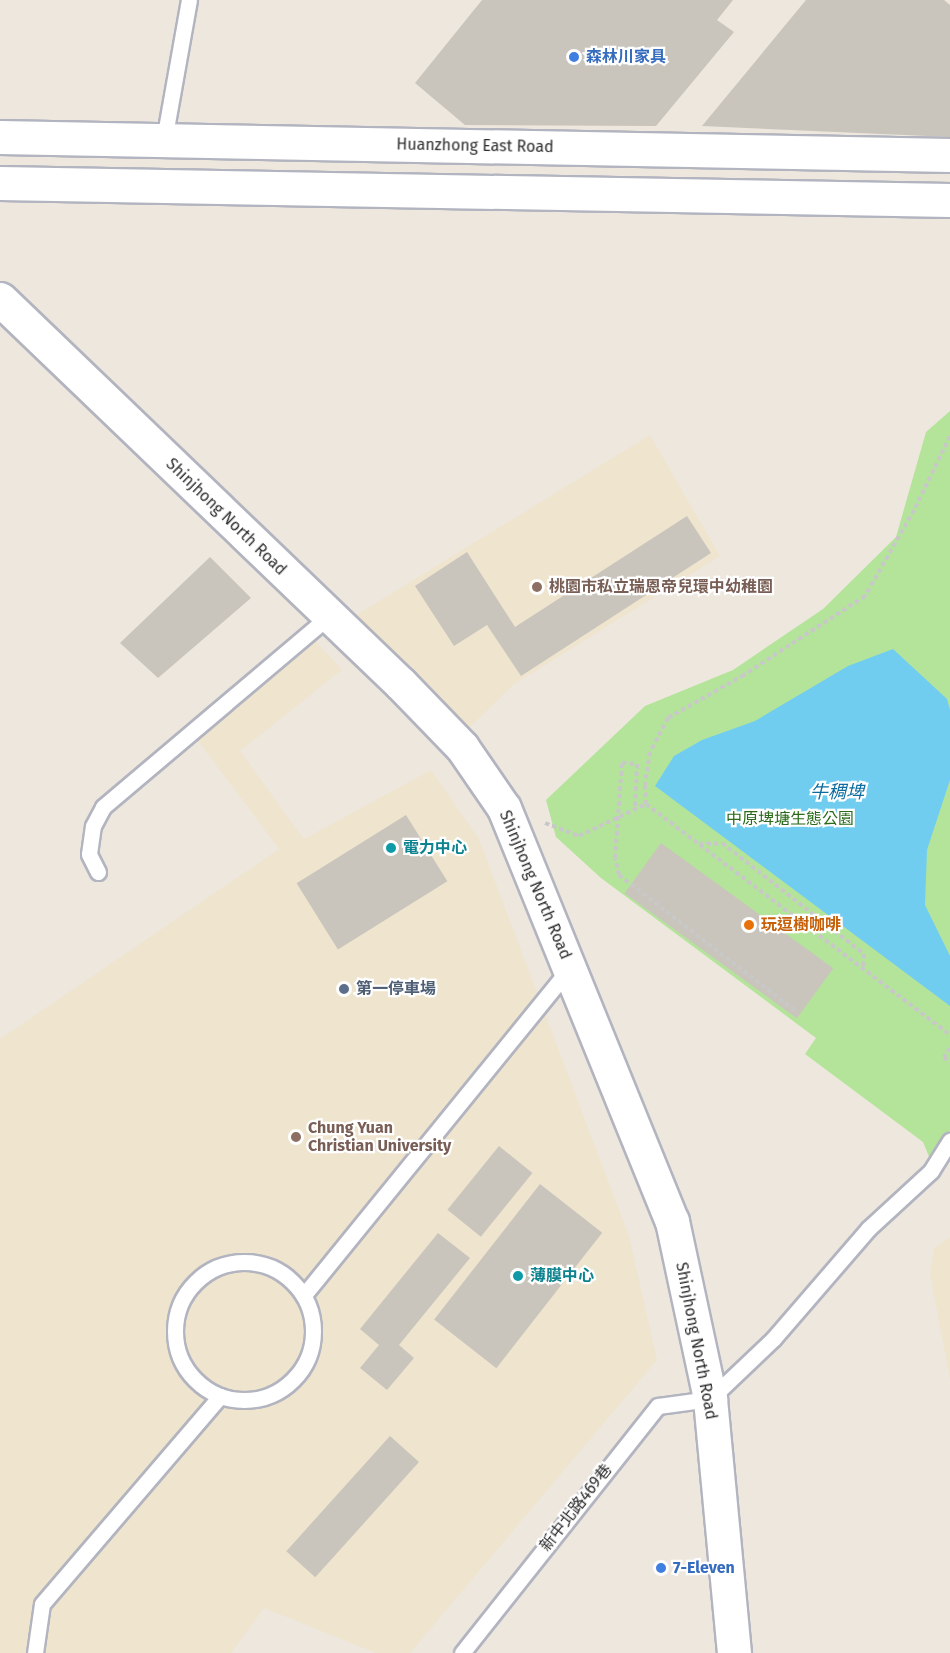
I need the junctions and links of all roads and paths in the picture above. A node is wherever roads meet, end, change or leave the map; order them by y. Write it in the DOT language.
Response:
graph roads {
  1 [pos="189,0"];
  2 [pos="0,137"];
  3 [pos="164,140"];
  4 [pos="950,155"];
  5 [pos="0,183"];
  6 [pos="950,200"];
  7 [pos="0,298"];
  8 [pos="950,436"];
  9 [pos="329,616"];
  10 [pos="646,804"];
  11 [pos="635,809"];
  12 [pos="541,822"];
  13 [pos="699,844"];
  14 [pos="98,872"];
  15 [pos="570,968"];
  16 [pos="863,969"];
  17 [pos="797,1012"];
  18 [pos="950,1035"];
  19 [pos="950,1048"];
  20 [pos="950,1063"];
  21 [pos="950,1140"];
  22 [pos="304,1295"];
  23 [pos="220,1396"];
  24 [pos="710,1399"];
  25 [pos="35,1653"];
  26 [pos="462,1653"];
  27 [pos="734,1653"];
  1 -- 3 [label="lane"];
  2 -- 3 [label="street, Huanzhong East Road"];
  3 -- 4 [label="street, Huanzhong East Road"];
  5 -- 6 [label="street"];
  7 -- 9 [label="street, Shinjhong North Road"];
  8 -- 10 [label="path"];
  9 -- 14 [label="lane"];
  9 -- 15 [label="street, Shinjhong North Road"];
  10 -- 11 [label="path"];
  10 -- 13 [label="path"];
  11 -- 12 [label="path"];
  11 -- 17 [label="path, bridge"];
  13 -- 16 [label="path"];
  13 -- 16 [label="path"];
  15 -- 22 [label="lane"];
  15 -- 24 [label="street, Shinjhong North Road"];
  16 -- 18 [label="path"];
  19 -- 20 [label="path"];
  21 -- 24 [label="lane"];
  22 -- 23 [label="lane"];
  22 -- 23 [label="lane"];
  23 -- 25 [label="lane"];
  24 -- 26 [label="lane, 新中北路469巷"];
  24 -- 27 [label="street, Shinjhong North Road"];
}
